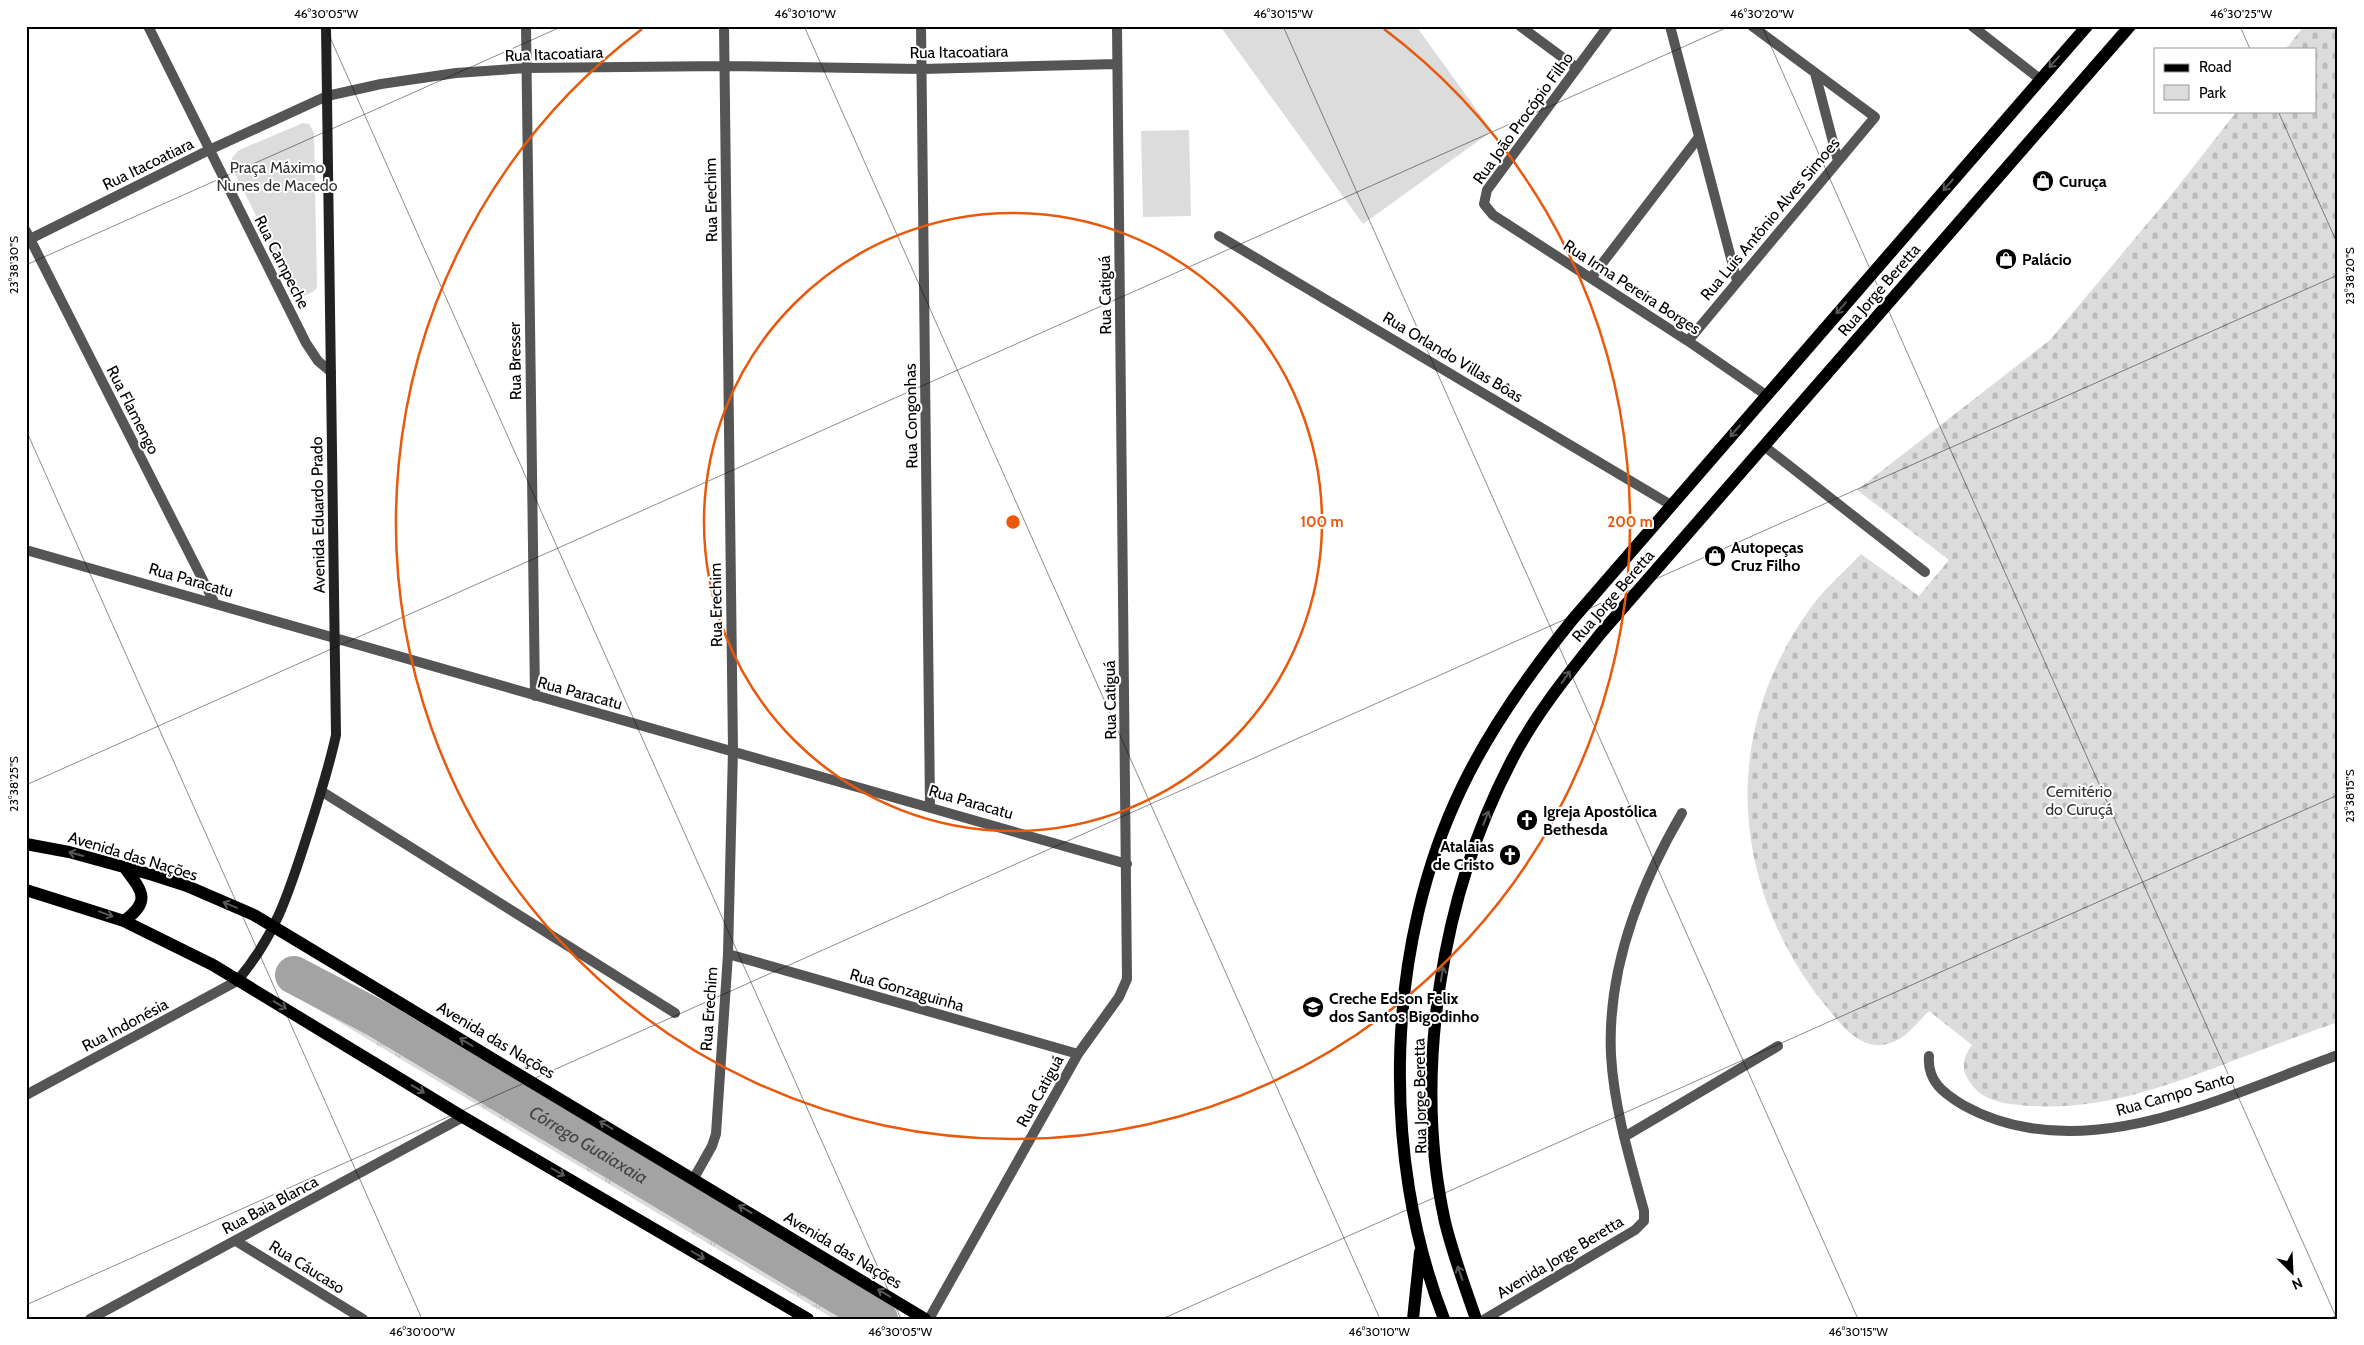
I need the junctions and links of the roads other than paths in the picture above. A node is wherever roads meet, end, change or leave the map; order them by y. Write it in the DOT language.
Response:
graph roads {
  1 [pos="148,26"];
  2 [pos="326,26"];
  3 [pos="526,26"];
  4 [pos="724,26"];
  5 [pos="921,26"];
  6 [pos="1117,26"];
  7 [pos="1520,26"];
  8 [pos="1608,26"];
  9 [pos="1670,26"];
  10 [pos="1752,26"];
  11 [pos="1972,26"];
  12 [pos="2087,26"];
  13 [pos="2130,26"];
  14 [pos="1117,64"];
  15 [pos="724,66"];
  16 [pos="526,68"];
  17 [pos="1577,68"];
  18 [pos="922,69"];
  19 [pos="1815,73"];
  20 [pos="2040,79"];
  21 [pos="328,96"];
  22 [pos="1699,137"];
  23 [pos="209,150"];
  24 [pos="1838,161"];
  25 [pos="1484,204"];
  26 [pos="1219,236"];
  27 [pos="28,237"];
  28 [pos="1591,278"];
  29 [pos="1737,281"];
  30 [pos="1688,341"];
  31 [pos="331,372"];
  32 [pos="1766,395"];
  33 [pos="1764,446"];
  34 [pos="1671,505"];
  35 [pos="26,550"];
  36 [pos="1925,572"];
  37 [pos="214,602"];
  38 [pos="335,636"];
  39 [pos="535,696"];
  40 [pos="733,750"];
  41 [pos="321,791"];
  42 [pos="930,806"];
  43 [pos="1682,813"];
  44 [pos="26,844"];
  45 [pos="1127,864"];
  46 [pos="125,868"];
  47 [pos="26,890"];
  48 [pos="124,921"];
  49 [pos="274,927"];
  50 [pos="728,954"];
  51 [pos="237,981"];
  52 [pos="675,1013"];
  53 [pos="1778,1046"];
  54 [pos="1078,1054"];
  55 [pos="2338,1055"];
  56 [pos="1929,1056"];
  57 [pos="26,1095"];
  58 [pos="463,1117"];
  59 [pos="1624,1137"];
  60 [pos="694,1178"];
  61 [pos="236,1241"];
  62 [pos="1420,1244"];
  63 [pos="90,1319"];
  64 [pos="363,1319"];
  65 [pos="808,1319"];
  66 [pos="925,1319"];
  67 [pos="929,1319"];
  68 [pos="1413,1319"];
  69 [pos="1444,1319"];
  70 [pos="1476,1319"];
  71 [pos="1485,1319"];
  1 -- 23 [label="street, Rua Campeche"];
  2 -- 21 [label="street, Avenida Eduardo Prado"];
  3 -- 16 [label="street, Rua Bresser"];
  4 -- 15 [label="street, Rua Erechim"];
  5 -- 18 [label="street, Rua Congonhas"];
  6 -- 14 [label="street, Rua Catiguá"];
  7 -- 17 [label="street"];
  8 -- 17 [label="street, Rua João Procópio Filho"];
  9 -- 22 [label="street"];
  10 -- 19 [label="street"];
  11 -- 20 [label="street"];
  12 -- 20 [label="main road, Rua Jorge Beretta, one-way"];
  13 -- 33 [label="main road, Rua Jorge Beretta"];
  14 -- 18 [label="street, Rua Itacoatiara"];
  14 -- 45 [label="street, Rua Catiguá"];
  15 -- 16 [label="street, Rua Itacoatiara"];
  15 -- 18 [label="street, Rua Itacoatiara"];
  15 -- 40 [label="street, Rua Erechim"];
  16 -- 21 [label="street, Rua Itacoatiara"];
  16 -- 39 [label="street, Rua Bresser"];
  17 -- 25 [label="street, Rua João Procópio Filho"];
  18 -- 42 [label="street, Rua Congonhas"];
  19 -- 24 [label="street"];
  19 -- 24 [label="street, Rua Luis Antônio Alves Simoes"];
  20 -- 32 [label="main road, Rua Jorge Beretta, one-way"];
  21 -- 23 [label="street, Rua Itacoatiara"];
  21 -- 31 [label="street, Avenida Eduardo Prado"];
  22 -- 28 [label="street"];
  22 -- 29 [label="street"];
  23 -- 27 [label="street, Rua Itacoatiara"];
  23 -- 31 [label="street, Rua Campeche"];
  24 -- 29 [label="street, Rua Luis Antônio Alves Simoes"];
  25 -- 28 [label="street, Rua Irma Pereira Borges"];
  26 -- 34 [label="street, Rua Orlando Villas Bôas"];
  27 -- 37 [label="street, Rua Flamengo"];
  28 -- 30 [label="street, Rua Irma Pereira Borges"];
  29 -- 30 [label="street, Rua Luis Antônio Alves Simoes"];
  30 -- 32 [label="street, Rua Irma Pereira Borges"];
  31 -- 38 [label="street, Avenida Eduardo Prado"];
  32 -- 34 [label="main road, Rua Jorge Beretta, one-way"];
  33 -- 36 [label="street"];
  70 -- 33 [label="main road, Rua Jorge Beretta, one-way"];
  34 -- 62 [label="main road, Rua Jorge Beretta"];
  35 -- 37 [label="street, Rua Paracatu"];
  37 -- 38 [label="street, Rua Paracatu"];
  38 -- 39 [label="street, Rua Paracatu"];
  38 -- 41 [label="street, Avenida Eduardo Prado"];
  39 -- 40 [label="street, Rua Paracatu"];
  40 -- 42 [label="street, Rua Paracatu"];
  40 -- 50 [label="street, Rua Erechim"];
  41 -- 49 [label="street, Avenida Eduardo Prado"];
  41 -- 52 [label="street"];
  42 -- 45 [label="street, Rua Paracatu"];
  43 -- 59 [label="street, Avenida Jorge Beretta"];
  46 -- 44 [label="main road, Avenida das Nações, one-way"];
  45 -- 54 [label="street, Rua Catiguá"];
  46 -- 48 [label="main road"];
  49 -- 46 [label="main road, Avenida das Nações, one-way"];
  47 -- 48 [label="main road, one-way"];
  48 -- 51 [label="main road"];
  49 -- 51 [label="street, Avenida Eduardo Prado"];
  60 -- 49 [label="main road, Avenida das Nações, one-way"];
  50 -- 54 [label="street, Rua Gonzaguinha"];
  50 -- 60 [label="street, Rua Erechim"];
  51 -- 57 [label="street, Rua Indonésia"];
  51 -- 58 [label="main road, one-way"];
  53 -- 59 [label="street"];
  54 -- 67 [label="street, Rua Catiguá"];
  55 -- 56 [label="street, Rua Campo Santo"];
  58 -- 61 [label="street, Rua Baia Blanca"];
  58 -- 65 [label="main road, one-way"];
  59 -- 71 [label="street, Avenida Jorge Beretta"];
  66 -- 60 [label="main road, Avenida das Nações, one-way"];
  61 -- 63 [label="street, Rua Baia Blanca"];
  61 -- 64 [label="street, Rua Cáucaso"];
  62 -- 68 [label="main road"];
  62 -- 69 [label="main road, Rua Jorge Beretta"];
}
